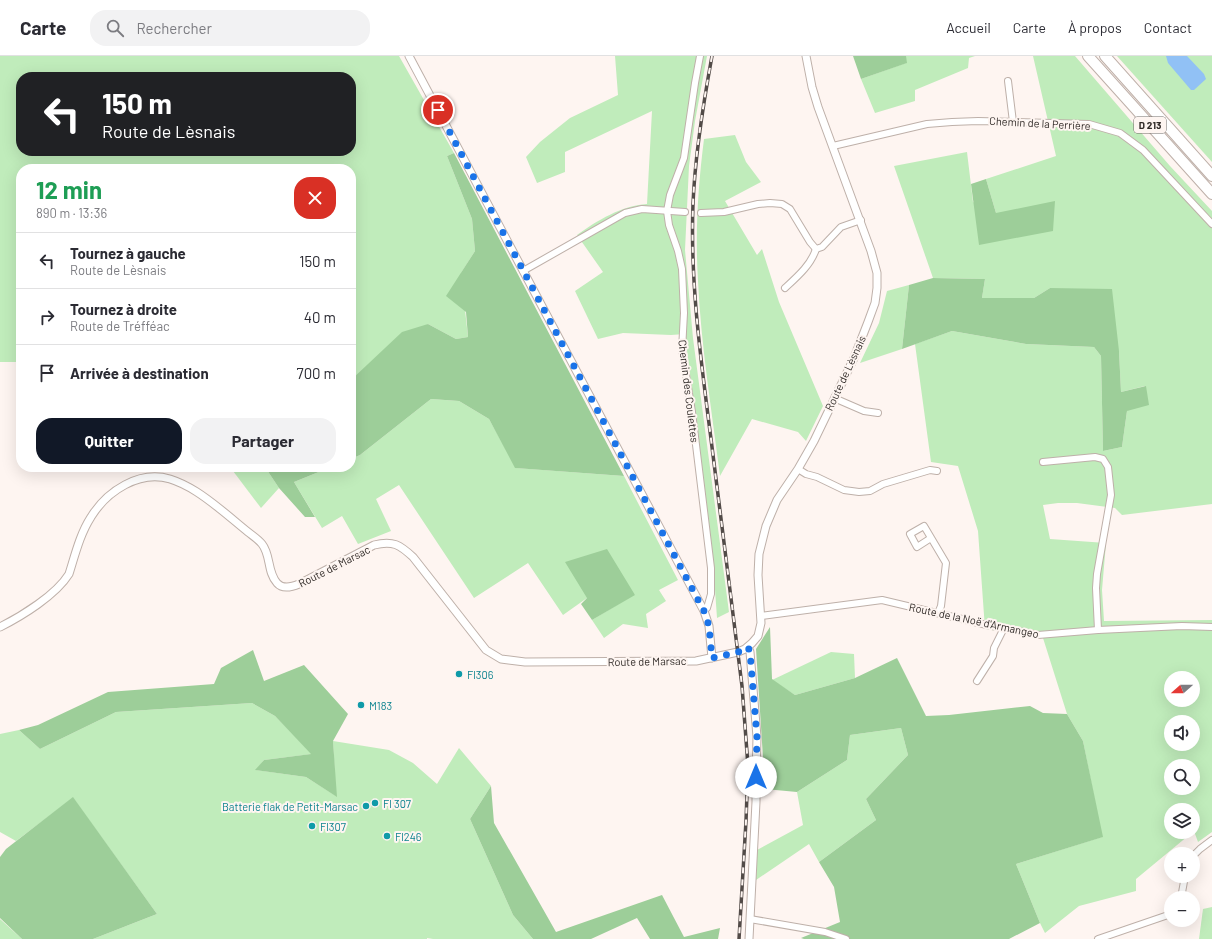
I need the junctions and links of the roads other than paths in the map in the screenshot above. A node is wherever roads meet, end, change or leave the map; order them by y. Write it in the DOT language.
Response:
graph roads {
  1 [pos="409,56"];
  2 [pos="700,56"];
  3 [pos="806,56"];
  4 [pos="1088,56"];
  5 [pos="1105,56"];
  6 [pos="1008,81"];
  7 [pos="1013,122"];
  8 [pos="833,146"];
  9 [pos="1212,176"];
  10 [pos="1212,194"];
  11 [pos="667,211"];
  12 [pos="685,212"];
  13 [pos="701,213"];
  14 [pos="861,220"];
  15 [pos="1212,224"];
  16 [pos="816,249"];
  17 [pos="523,271"];
  18 [pos="785,288"];
  19 [pos="834,398"];
  20 [pos="878,413"];
  21 [pos="1043,462"];
  22 [pos="798,468"];
  23 [pos="937,471"];
  24 [pos="931,538"];
  25 [pos="704,611"];
  26 [pos="938,613"];
  27 [pos="761,616"];
  28 [pos="0,627"];
  29 [pos="1212,627"];
  30 [pos="1004,628"];
  31 [pos="1098,630"];
  32 [pos="748,647"];
  33 [pos="712,658"];
  34 [pos="977,681"];
  35 [pos="1212,840"];
  36 [pos="1200,848"];
  37 [pos="1164,916"];
  38 [pos="750,919"];
  39 [pos="748,939"];
  40 [pos="846,939"];
  41 [pos="1098,939"];
  1 -- 17 [label="street"];
  2 -- 11 [label="street, Chemin des Coulettes"];
  3 -- 8 [label="street, Route de Lèsnais"];
  4 -- 10 [label="highway, D 213"];
  5 -- 9 [label="highway, D 213"];
  6 -- 7 [label="street"];
  7 -- 8 [label="street, Chemin de la Perrière"];
  7 -- 15 [label="street, Chemin de la Perrière"];
  8 -- 14 [label="street, Route de Lèsnais"];
  11 -- 12 [label="street"];
  11 -- 17 [label="street"];
  11 -- 25 [label="street, Chemin des Coulettes"];
  13 -- 16 [label="street"];
  14 -- 16 [label="street"];
  14 -- 19 [label="street, Route de Lèsnais"];
  16 -- 18 [label="street"];
  17 -- 25 [label="street"];
  19 -- 20 [label="street"];
  19 -- 22 [label="street, Route de Lèsnais"];
  21 -- 31 [label="street"];
  22 -- 23 [label="street"];
  22 -- 27 [label="street, Route de Lèsnais"];
  24 -- 26 [label="street"];
  25 -- 33 [label="street"];
  26 -- 27 [label="street, Route de la Noë d'Armangeo"];
  26 -- 30 [label="street, Route de la Noë d'Armangeo"];
  27 -- 32 [label="street, Route de Lèsnais"];
  28 -- 33 [label="street, Route de Marsac"];
  29 -- 31 [label="street, Route de la Noë d'Armangeo"];
  30 -- 31 [label="street, Route de la Noë d'Armangeo"];
  30 -- 34 [label="street"];
  32 -- 33 [label="street"];
  32 -- 38 [label="street"];
  35 -- 36 [label="street"];
  37 -- 41 [label="street"];
  38 -- 39 [label="street"];
  38 -- 40 [label="street"];
}
